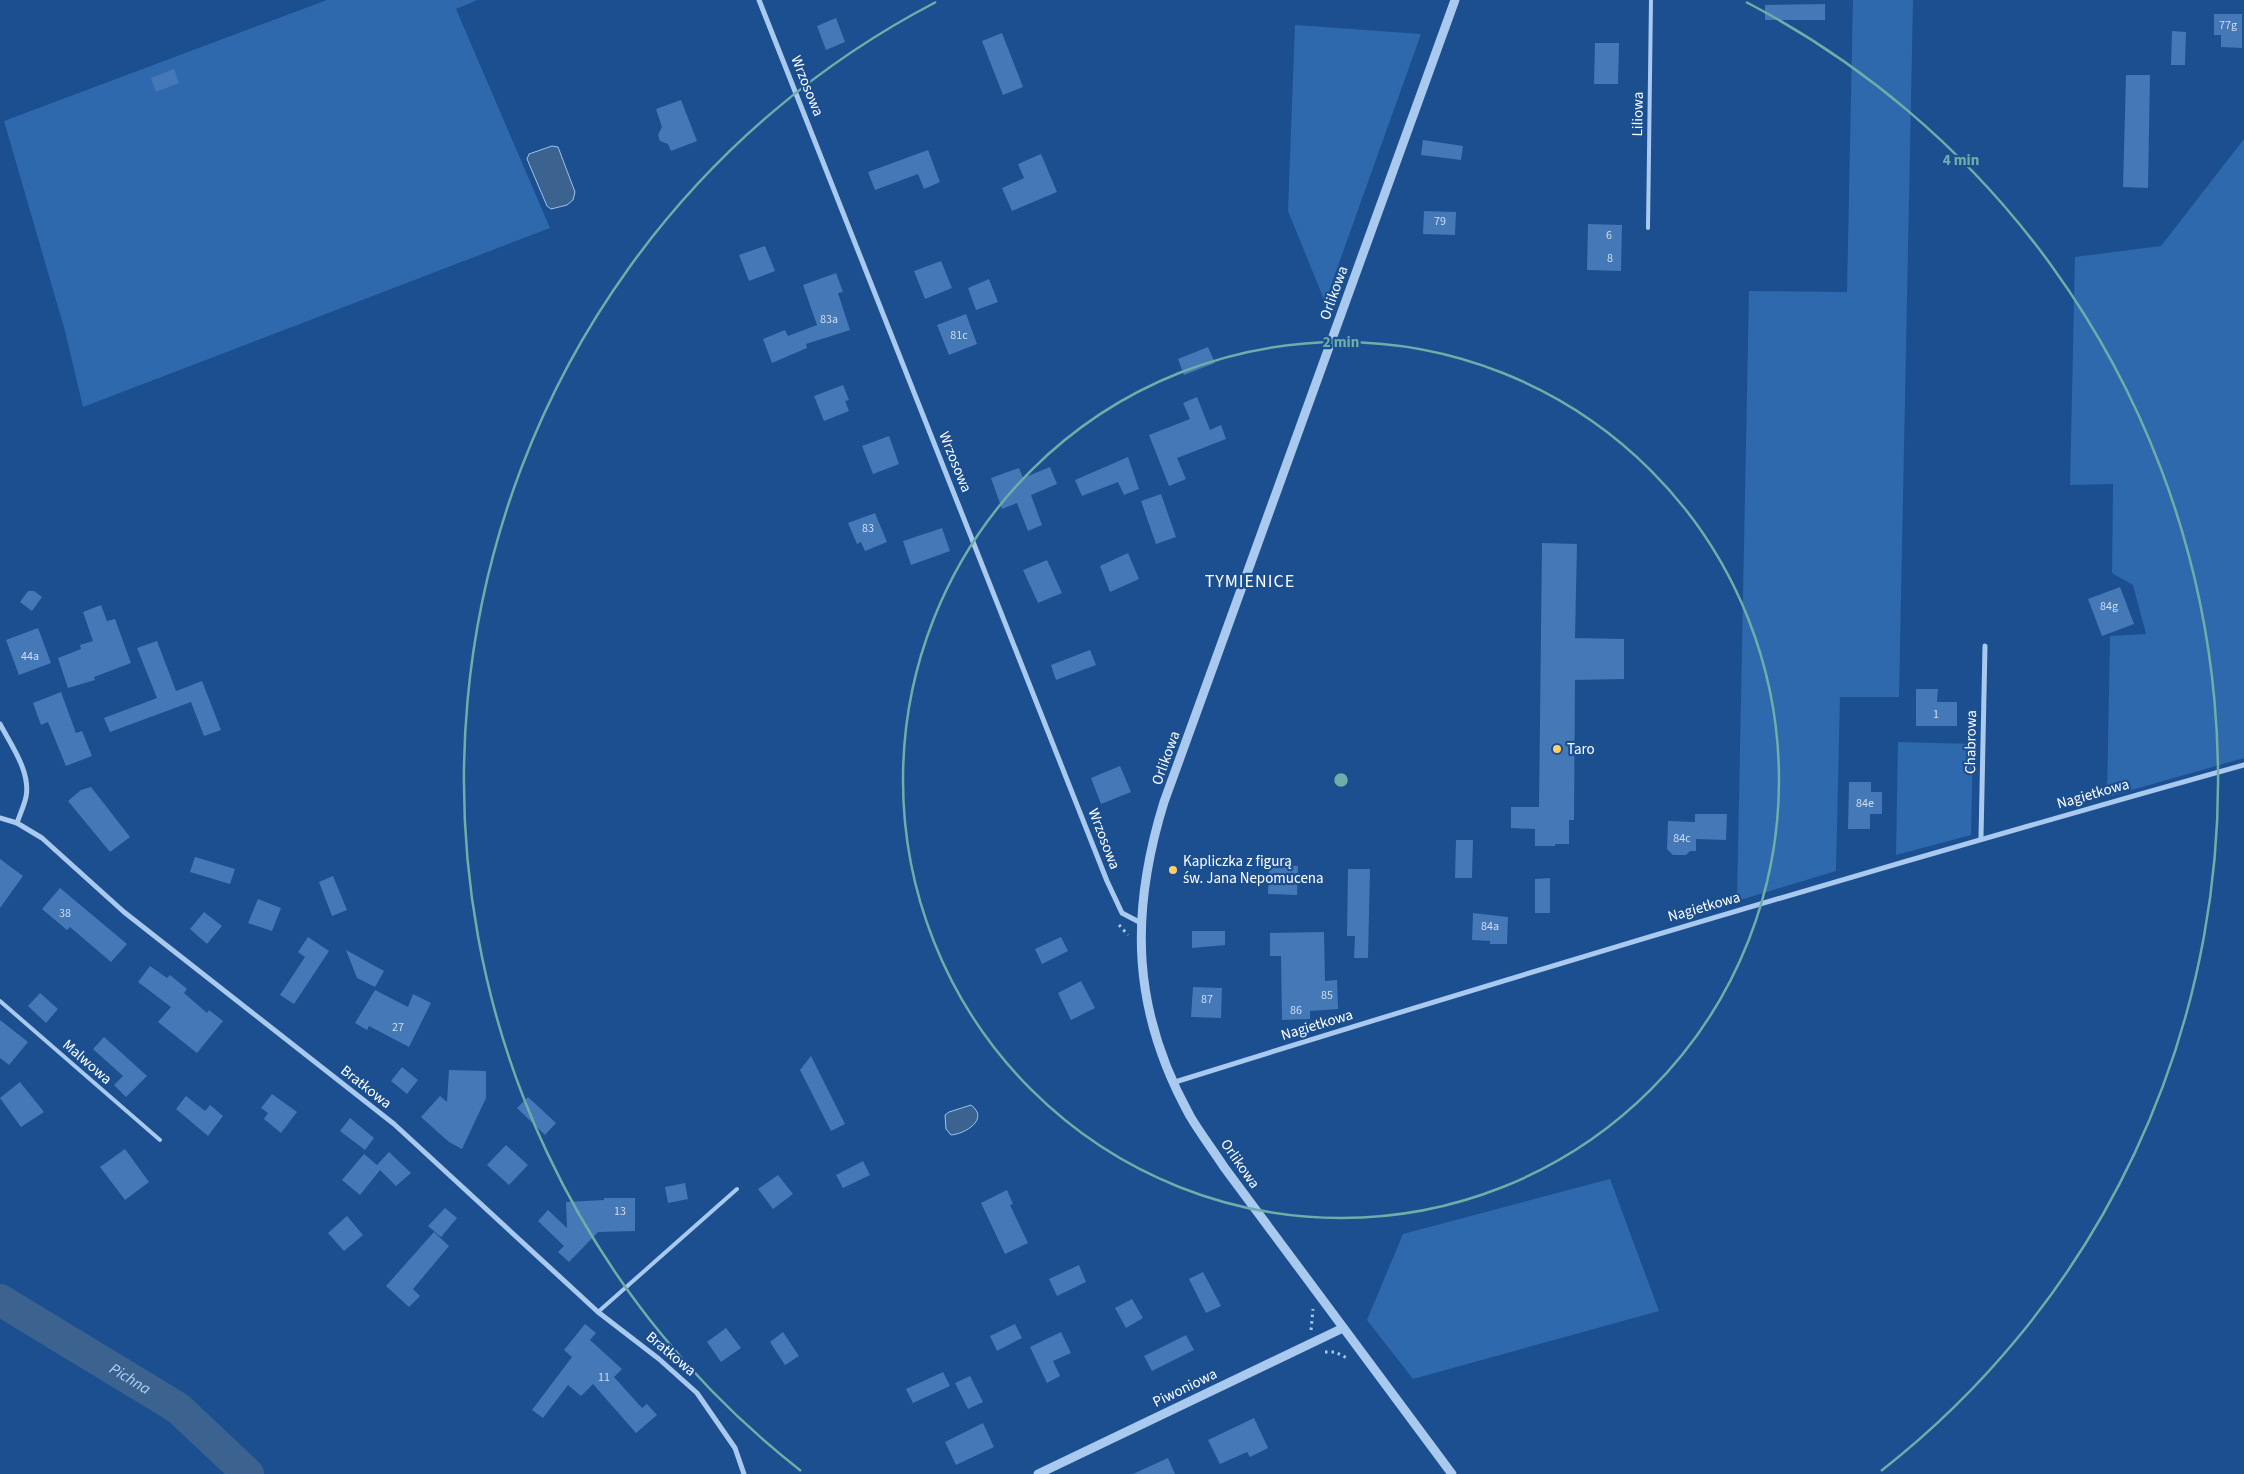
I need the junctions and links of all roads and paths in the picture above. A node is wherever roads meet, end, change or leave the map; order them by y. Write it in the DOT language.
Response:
graph roads {
  1 [pos="759,0"];
  2 [pos="1455,0"];
  3 [pos="1651,0"];
  4 [pos="1648,228"];
  5 [pos="1985,646"];
  6 [pos="0,724"];
  7 [pos="2244,765"];
  8 [pos="0,818"];
  9 [pos="17,823"];
  10 [pos="1981,838"];
  11 [pos="1122,913"];
  12 [pos="1141,924"];
  13 [pos="1129,936"];
  14 [pos="0,1001"];
  15 [pos="1174,1082"];
  16 [pos="160,1140"];
  17 [pos="737,1189"];
  18 [pos="1307,1301"];
  19 [pos="598,1312"];
  20 [pos="1343,1328"];
  21 [pos="1317,1340"];
  22 [pos="1351,1360"];
  23 [pos="744,1474"];
  24 [pos="1038,1474"];
  25 [pos="1452,1474"];
  1 -- 11 [label="street, Wrzosowa"];
  2 -- 12 [label="street, Orlikowa"];
  3 -- 4 [label="lane, Liliowa"];
  5 -- 10 [label="street, Chabrowa"];
  6 -- 9 [label="street"];
  7 -- 10 [label="street, Nagietkowa"];
  8 -- 9 [label="street, Bratkowa"];
  9 -- 19 [label="street, Bratkowa"];
  10 -- 15 [label="street, Nagietkowa"];
  11 -- 12 [label="street"];
  11 -- 13 [label="path"];
  12 -- 15 [label="street, Orlikowa"];
  14 -- 16 [label="lane, Malwowa"];
  15 -- 20 [label="street, Orlikowa"];
  17 -- 19 [label="lane"];
  18 -- 21 [label="path"];
  19 -- 23 [label="street, Bratkowa"];
  20 -- 21 [label="street, Piwoniowa"];
  20 -- 25 [label="street, Orlikowa"];
  21 -- 22 [label="path"];
  21 -- 24 [label="street, Piwoniowa"];
}
